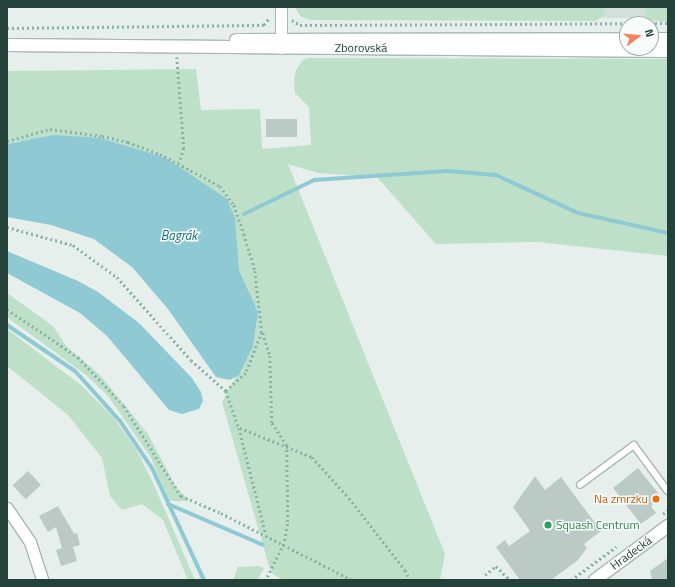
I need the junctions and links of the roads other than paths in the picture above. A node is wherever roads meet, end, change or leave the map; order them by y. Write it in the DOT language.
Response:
graph roads {
  1 [pos="276,9"];
  2 [pos="619,39"];
  3 [pos="281,43"];
  4 [pos="7,45"];
  5 [pos="55,46"];
  6 [pos="668,51"];
  7 [pos="580,485"];
  8 [pos="668,490"];
  9 [pos="7,508"];
  10 [pos="668,526"];
  11 [pos="42,580"];
  12 [pos="595,580"];
  1 -- 3 [label="street"];
  2 -- 3 [label="street, Zborovská"];
  3 -- 5 [label="street, Zborovská"];
  3 -- 5 [label="street, Zborovská"];
  3 -- 6 [label="street, Zborovská"];
  4 -- 5 [label="street, Zborovská"];
  7 -- 8 [label="lane"];
  9 -- 11 [label="street"];
  10 -- 12 [label="street, Hradecká"];
}
